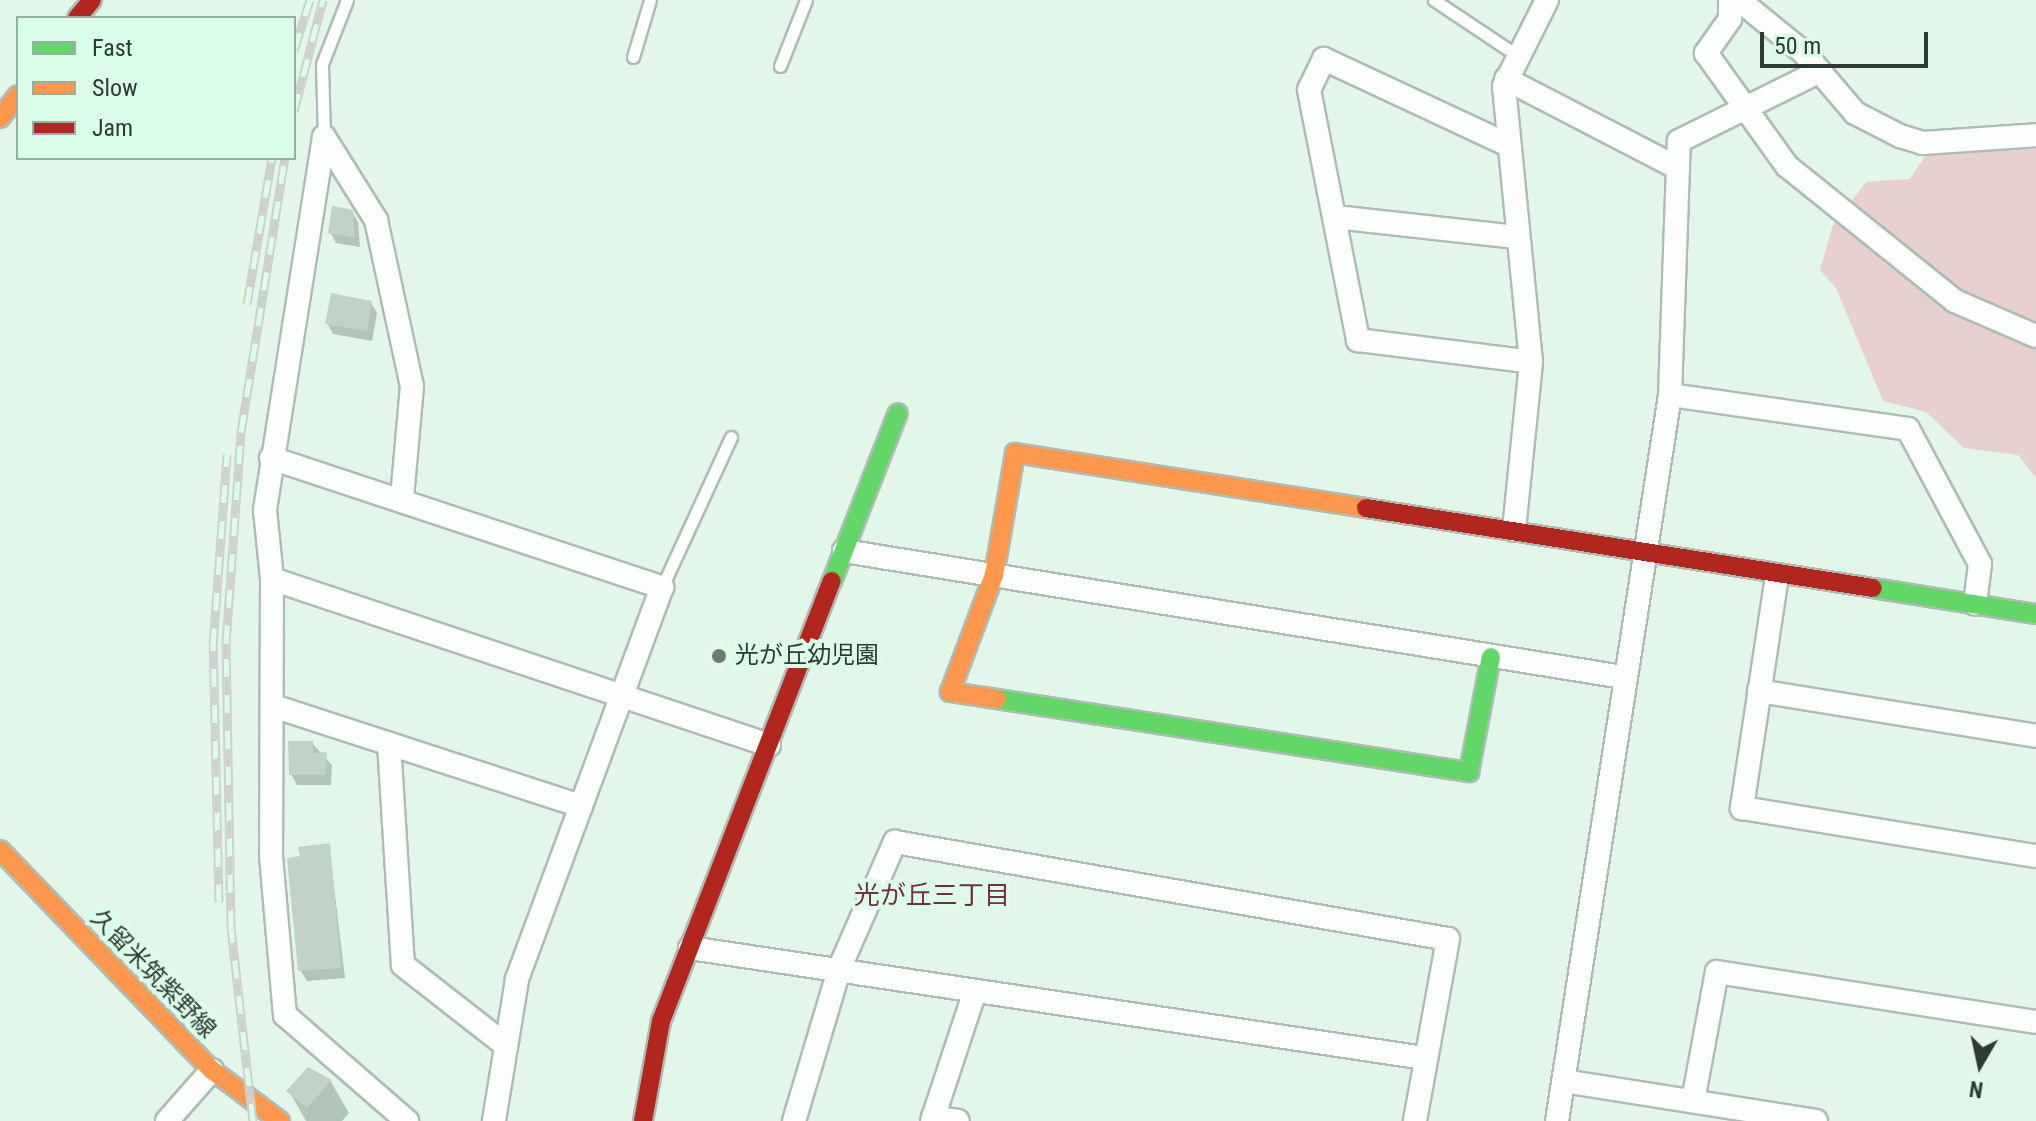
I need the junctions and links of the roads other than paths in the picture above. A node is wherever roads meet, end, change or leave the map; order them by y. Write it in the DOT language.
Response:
graph roads {
  1 [pos="92,0"];
  2 [pos="347,0"];
  3 [pos="650,0"];
  4 [pos="806,0"];
  5 [pos="1434,0"];
  6 [pos="1547,0"];
  7 [pos="1730,0"];
  8 [pos="1739,0"];
  9 [pos="79,16"];
  10 [pos="1515,54"];
  11 [pos="633,57"];
  12 [pos="780,66"];
  13 [pos="1820,71"];
  14 [pos="1506,79"];
  15 [pos="16,98"];
  16 [pos="1746,108"];
  17 [pos="0,118"];
  18 [pos="2036,135"];
  19 [pos="324,137"];
  20 [pos="1504,143"];
  21 [pos="1678,168"];
  22 [pos="1335,217"];
  23 [pos="1517,237"];
  24 [pos="2036,336"];
  25 [pos="1531,362"];
  26 [pos="1670,395"];
  27 [pos="898,413"];
  28 [pos="731,437"];
  29 [pos="271,458"];
  30 [pos="402,499"];
  31 [pos="1514,530"];
  32 [pos="1646,550"];
  33 [pos="844,551"];
  34 [pos="994,575"];
  35 [pos="1777,576"];
  36 [pos="272,579"];
  37 [pos="662,587"];
  38 [pos="1975,604"];
  39 [pos="2036,614"];
  40 [pos="1491,657"];
  41 [pos="1623,677"];
  42 [pos="1759,691"];
  43 [pos="622,693"];
  44 [pos="273,706"];
  45 [pos="2036,736"];
  46 [pos="389,744"];
  47 [pos="769,745"];
  48 [pos="581,806"];
  49 [pos="0,850"];
  50 [pos="2036,856"];
  51 [pos="690,948"];
  52 [pos="840,967"];
  53 [pos="975,991"];
  54 [pos="2036,1022"];
  55 [pos="503,1043"];
  56 [pos="1424,1058"];
  57 [pos="212,1070"];
  58 [pos="1564,1081"];
  59 [pos="1693,1101"];
  60 [pos="932,1119"];
  61 [pos="167,1121"];
  62 [pos="280,1121"];
  63 [pos="407,1121"];
  64 [pos="494,1121"];
  65 [pos="643,1121"];
  66 [pos="794,1121"];
  67 [pos="958,1121"];
  68 [pos="1415,1121"];
  69 [pos="1557,1121"];
  70 [pos="1816,1121"];
  1 -- 9 [label="street"];
  2 -- 19 [label="lane"];
  3 -- 11 [label="lane"];
  4 -- 12 [label="lane"];
  5 -- 10 [label="lane"];
  6 -- 10 [label="street"];
  7 -- 16 [label="street"];
  8 -- 13 [label="street"];
  10 -- 14 [label="street"];
  13 -- 16 [label="street"];
  13 -- 18 [label="street"];
  14 -- 20 [label="street"];
  14 -- 21 [label="street"];
  15 -- 17 [label="street"];
  16 -- 21 [label="street"];
  16 -- 24 [label="street"];
  19 -- 29 [label="street"];
  19 -- 30 [label="street"];
  20 -- 22 [label="street"];
  20 -- 23 [label="street"];
  21 -- 26 [label="street"];
  22 -- 23 [label="street"];
  22 -- 25 [label="street"];
  23 -- 25 [label="street"];
  25 -- 31 [label="street"];
  26 -- 32 [label="street"];
  26 -- 38 [label="street"];
  27 -- 33 [label="street"];
  28 -- 37 [label="lane"];
  29 -- 30 [label="street"];
  29 -- 36 [label="street"];
  30 -- 37 [label="street"];
  31 -- 32 [label="street"];
  31 -- 34 [label="street"];
  32 -- 35 [label="street"];
  32 -- 41 [label="street"];
  33 -- 34 [label="street"];
  33 -- 47 [label="street"];
  34 -- 40 [label="street"];
  34 -- 40 [label="street"];
  35 -- 38 [label="street"];
  35 -- 42 [label="street"];
  36 -- 43 [label="street"];
  36 -- 44 [label="street"];
  37 -- 43 [label="street"];
  38 -- 39 [label="street"];
  40 -- 41 [label="street"];
  41 -- 58 [label="street"];
  42 -- 45 [label="street"];
  42 -- 50 [label="street"];
  43 -- 47 [label="street"];
  43 -- 48 [label="street"];
  44 -- 46 [label="street"];
  44 -- 63 [label="street"];
  46 -- 48 [label="street"];
  46 -- 55 [label="street"];
  47 -- 51 [label="street"];
  48 -- 55 [label="street"];
  49 -- 57 [label="street, 久留米筑紫野線"];
  51 -- 52 [label="street"];
  51 -- 65 [label="street"];
  52 -- 53 [label="street"];
  52 -- 56 [label="street"];
  52 -- 66 [label="street"];
  53 -- 56 [label="street"];
  53 -- 60 [label="street"];
  54 -- 59 [label="street"];
  55 -- 64 [label="street"];
  56 -- 68 [label="street"];
  57 -- 61 [label="street"];
  57 -- 62 [label="street, 久留米筑紫野線"];
  58 -- 59 [label="street"];
  58 -- 69 [label="street"];
  59 -- 70 [label="street"];
  60 -- 67 [label="street"];
}
